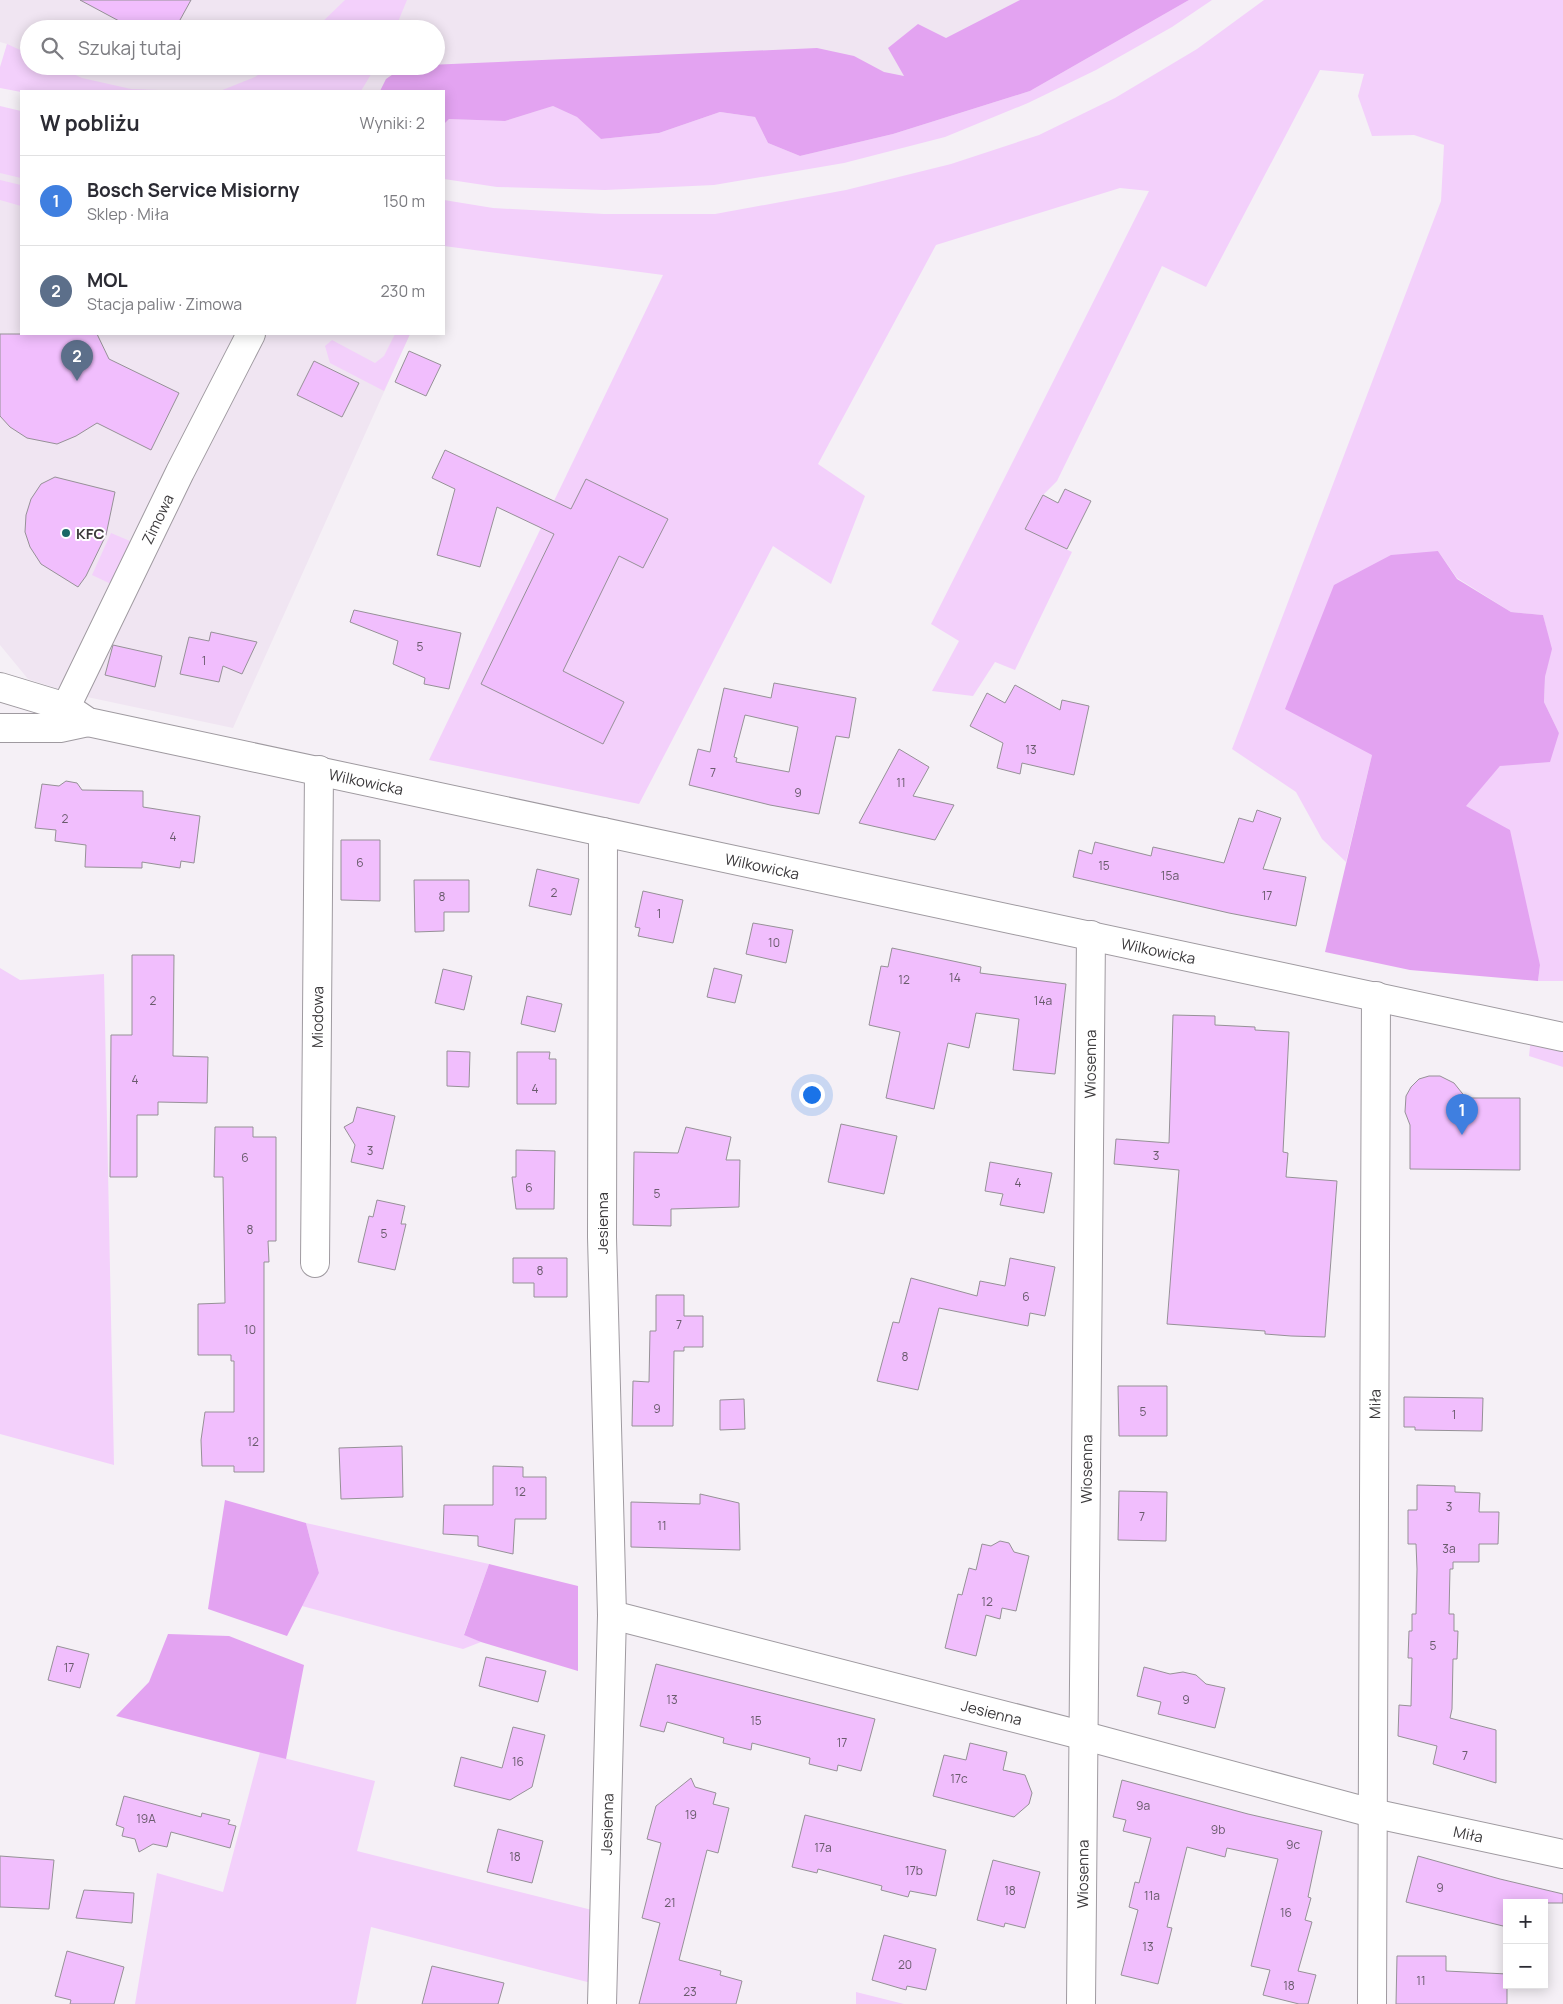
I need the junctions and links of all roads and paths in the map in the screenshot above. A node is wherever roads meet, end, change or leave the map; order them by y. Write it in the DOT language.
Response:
graph roads {
  1 [pos="250,335"];
  2 [pos="0,687"];
  3 [pos="77,715"];
  4 [pos="0,728"];
  5 [pos="319,770"];
  6 [pos="603,832"];
  7 [pos="1091,935"];
  8 [pos="1376,996"];
  9 [pos="1563,1037"];
  10 [pos="315,1264"];
  11 [pos="612,1615"];
  12 [pos="1085,1736"];
  13 [pos="1372,1813"];
  14 [pos="1563,1854"];
  15 [pos="602,2004"];
  16 [pos="1081,2004"];
  17 [pos="1372,2004"];
  1 -- 3 [label="street, Zimowa"];
  2 -- 3 [label="street, Wilkowicka"];
  3 -- 4 [label="street, Wilkowicka"];
  3 -- 5 [label="street, Wilkowicka"];
  5 -- 6 [label="street, Wilkowicka"];
  5 -- 10 [label="street, Miodowa"];
  6 -- 7 [label="street, Wilkowicka"];
  6 -- 11 [label="street, Jesienna"];
  7 -- 8 [label="street, Wilkowicka"];
  7 -- 12 [label="street, Wiosenna"];
  8 -- 9 [label="street, Wilkowicka"];
  8 -- 13 [label="street, Miła"];
  11 -- 12 [label="street, Jesienna"];
  11 -- 15 [label="street, Jesienna"];
  12 -- 13 [label="street, Jesienna"];
  12 -- 16 [label="street, Wiosenna"];
  13 -- 14 [label="street, Miła"];
  13 -- 17 [label="street, Miła"];
}
